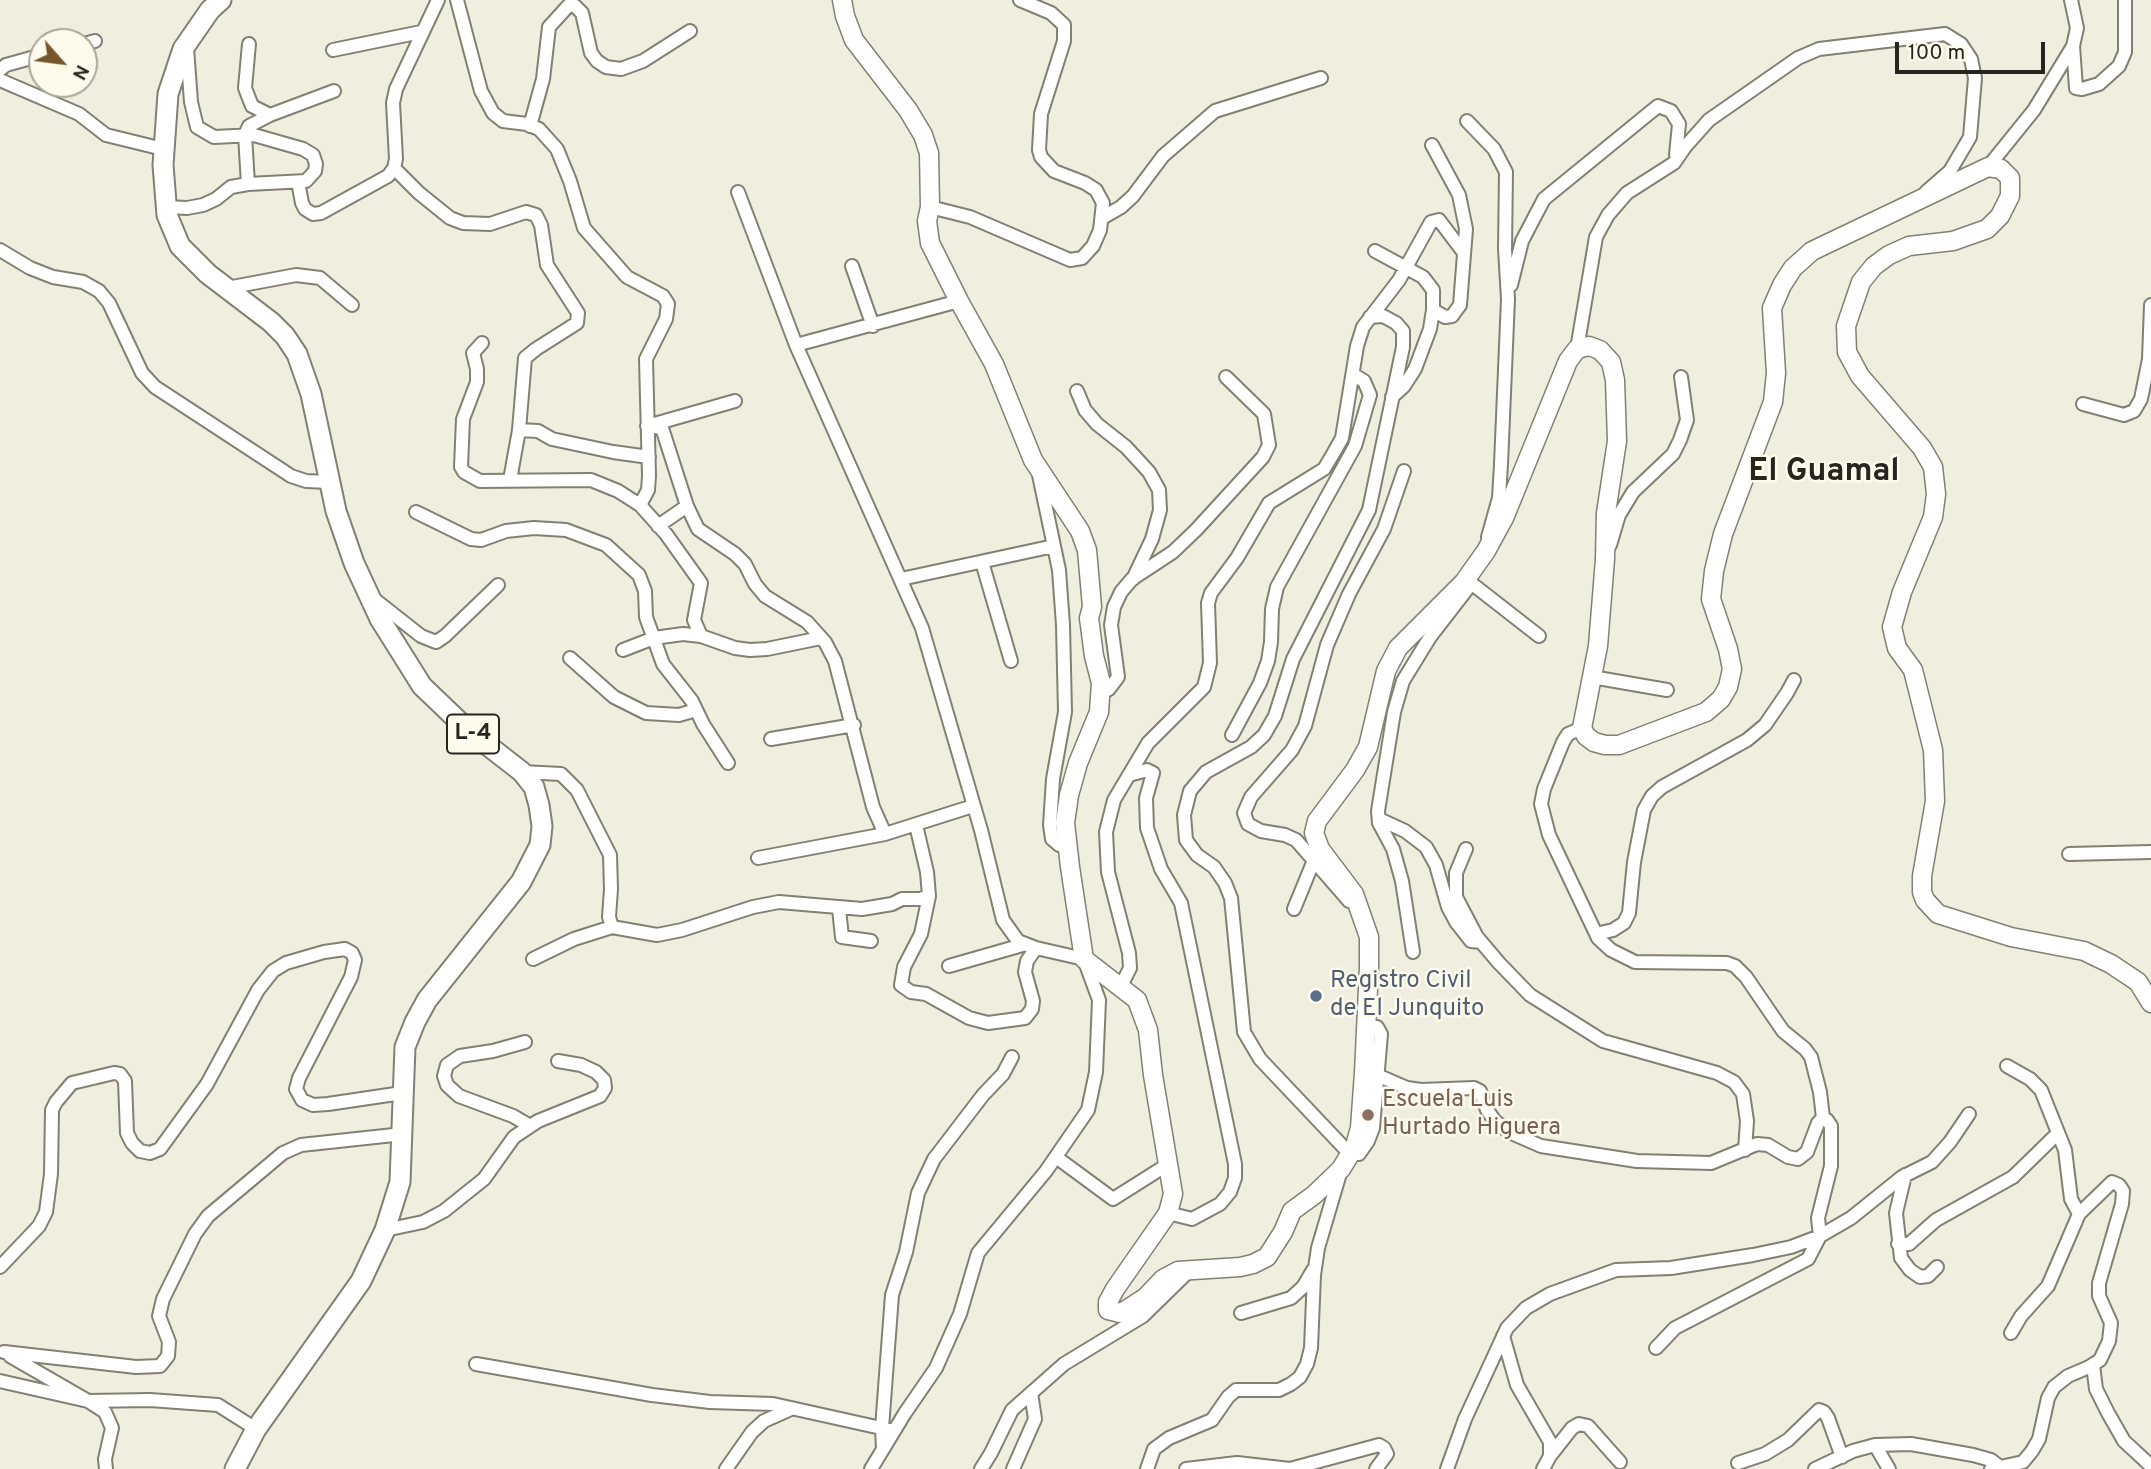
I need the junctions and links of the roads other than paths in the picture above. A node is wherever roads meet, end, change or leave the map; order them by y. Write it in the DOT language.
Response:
graph roads {
  1 [pos="221,0"];
  2 [pos="457,0"];
  3 [pos="842,0"];
  4 [pos="1020,0"];
  5 [pos="2071,0"];
  6 [pos="2125,0"];
  7 [pos="434,2"];
  8 [pos="690,31"];
  9 [pos="421,32"];
  10 [pos="186,44"];
  11 [pos="249,44"];
  12 [pos="2073,47"];
  13 [pos="333,50"];
  14 [pos="28,59"];
  15 [pos="0,71"];
  16 [pos="1321,78"];
  17 [pos="0,80"];
  18 [pos="334,91"];
  19 [pos="270,115"];
  20 [pos="1467,121"];
  21 [pos="530,126"];
  22 [pos="245,135"];
  23 [pos="1432,145"];
  24 [pos="163,149"];
  25 [pos="1674,163"];
  26 [pos="1988,167"];
  27 [pos="394,168"];
  28 [pos="298,182"];
  29 [pos="248,184"];
  30 [pos="738,192"];
  31 [pos="1914,202"];
  32 [pos="166,207"];
  33 [pos="930,207"];
  34 [pos="1102,218"];
  35 [pos="0,250"];
  36 [pos="1375,251"];
  37 [pos="1464,253"];
  38 [pos="852,266"];
  39 [pos="1406,268"];
  40 [pos="227,288"];
  41 [pos="1508,299"];
  42 [pos="959,301"];
  43 [pos="352,305"];
  44 [pos="2151,305"];
  45 [pos="1433,310"];
  46 [pos="1370,317"];
  47 [pos="873,326"];
  48 [pos="482,343"];
  49 [pos="796,345"];
  50 [pos="1577,349"];
  51 [pos="2150,360"];
  52 [pos="1354,375"];
  53 [pos="1226,377"];
  54 [pos="1681,377"];
  55 [pos="1077,391"];
  56 [pos="1392,398"];
  57 [pos="735,401"];
  58 [pos="2083,404"];
  59 [pos="647,426"];
  60 [pos="519,430"];
  61 [pos="649,457"];
  62 [pos="1038,468"];
  63 [pos="1404,471"];
  64 [pos="510,480"];
  65 [pos="330,482"];
  66 [pos="1373,494"];
  67 [pos="640,505"];
  68 [pos="687,506"];
  69 [pos="416,512"];
  70 [pos="658,526"];
  71 [pos="1380,537"];
  72 [pos="1054,546"];
  73 [pos="1482,557"];
  74 [pos="1605,559"];
  75 [pos="982,562"];
  76 [pos="901,579"];
  77 [pos="1132,579"];
  78 [pos="1471,583"];
  79 [pos="498,585"];
  80 [pos="368,593"];
  81 [pos="701,636"];
  82 [pos="1539,636"];
  83 [pos="654,638"];
  84 [pos="821,638"];
  85 [pos="624,650"];
  86 [pos="570,659"];
  87 [pos="1011,661"];
  88 [pos="1592,677"];
  89 [pos="1794,680"];
  90 [pos="1667,690"];
  91 [pos="1100,694"];
  92 [pos="696,709"];
  93 [pos="854,725"];
  94 [pos="1582,728"];
  95 [pos="1232,735"];
  96 [pos="771,738"];
  97 [pos="728,763"];
  98 [pos="522,772"];
  99 [pos="1129,775"];
  100 [pos="973,806"];
  101 [pos="1379,819"];
  102 [pos="916,825"];
  103 [pos="885,834"];
  104 [pos="1067,848"];
  105 [pos="1466,849"];
  106 [pos="2151,852"];
  107 [pos="2069,854"];
  108 [pos="758,859"];
  109 [pos="1314,860"];
  110 [pos="929,896"];
  111 [pos="839,909"];
  112 [pos="1294,909"];
  113 [pos="1363,917"];
  114 [pos="612,927"];
  115 [pos="1596,934"];
  116 [pos="871,941"];
  117 [pos="1482,943"];
  118 [pos="1031,946"];
  119 [pos="1413,952"];
  120 [pos="1084,958"];
  121 [pos="533,959"];
  122 [pos="949,966"];
  123 [pos="1121,986"];
  124 [pos="2151,1003"];
  125 [pos="1366,1026"];
  126 [pos="525,1042"];
  127 [pos="1012,1057"];
  128 [pos="558,1061"];
  129 [pos="2007,1066"];
  130 [pos="1377,1075"];
  131 [pos="402,1093"];
  132 [pos="1969,1114"];
  133 [pos="1823,1118"];
  134 [pos="530,1126"];
  135 [pos="403,1134"];
  136 [pos="2057,1134"];
  137 [pos="1745,1150"];
  138 [pos="1056,1157"];
  139 [pos="1346,1161"];
  140 [pos="1170,1163"];
  141 [pos="1905,1175"];
  142 [pos="1168,1213"];
  143 [pos="2079,1214"];
  144 [pos="385,1230"];
  145 [pos="1820,1236"];
  146 [pos="1899,1244"];
  147 [pos="5,1258"];
  148 [pos="0,1267"];
  149 [pos="1315,1267"];
  150 [pos="1937,1267"];
  151 [pos="1189,1270"];
  152 [pos="1241,1313"];
  153 [pos="2011,1333"];
  154 [pos="1503,1336"];
  155 [pos="1656,1348"];
  156 [pos="2,1350"];
  157 [pos="476,1364"];
  158 [pos="2093,1365"];
  159 [pos="0,1381"];
  160 [pos="1031,1393"];
  161 [pos="88,1401"];
  162 [pos="792,1409"];
  163 [pos="256,1429"];
  164 [pos="888,1430"];
  165 [pos="1875,1445"];
  166 [pos="1550,1456"];
  167 [pos="1842,1457"];
  168 [pos="1620,1462"];
  169 [pos="1738,1463"];
  170 [pos="2151,1466"];
  171 [pos="1995,1468"];
  172 [pos="106,1469"];
  173 [pos="235,1469"];
  174 [pos="726,1469"];
  175 [pos="871,1469"];
  176 [pos="981,1469"];
  177 [pos="1013,1469"];
  178 [pos="1147,1469"];
  179 [pos="1186,1469"];
  180 [pos="1376,1469"];
  181 [pos="1447,1469"];
  182 [pos="1544,1469"];
  183 [pos="1815,1469"];
  184 [pos="1889,1469"];
  1 -- 10 [label="main road, L-4"];
  2 -- 21 [label="street"];
  3 -- 33 [label="street"];
  4 -- 34 [label="street"];
  5 -- 12 [label="street"];
  6 -- 12 [label="street"];
  7 -- 9 [label="street"];
  8 -- 21 [label="street"];
  9 -- 13 [label="street"];
  9 -- 27 [label="street"];
  10 -- 22 [label="street"];
  10 -- 24 [label="main road, L-4"];
  11 -- 19 [label="street"];
  12 -- 26 [label="street"];
  14 -- 15 [label="street"];
  16 -- 34 [label="street"];
  17 -- 24 [label="street"];
  18 -- 19 [label="street"];
  19 -- 22 [label="street"];
  20 -- 41 [label="street"];
  21 -- 59 [label="street"];
  22 -- 28 [label="street"];
  22 -- 29 [label="street"];
  23 -- 37 [label="street"];
  24 -- 32 [label="main road, L-4"];
  25 -- 31 [label="street"];
  25 -- 41 [label="street"];
  25 -- 50 [label="street"];
  26 -- 31 [label="street"];
  26 -- 124 [label="street"];
  27 -- 28 [label="street"];
  27 -- 60 [label="street"];
  28 -- 29 [label="street"];
  29 -- 32 [label="street"];
  30 -- 49 [label="street"];
  31 -- 94 [label="street"];
  32 -- 40 [label="main road, L-4"];
  33 -- 34 [label="street"];
  33 -- 42 [label="street"];
  35 -- 65 [label="street"];
  36 -- 39 [label="street"];
  37 -- 39 [label="street"];
  37 -- 45 [label="street"];
  38 -- 47 [label="street"];
  39 -- 45 [label="street"];
  39 -- 46 [label="street"];
  40 -- 43 [label="street"];
  40 -- 65 [label="main road, L-4"];
  41 -- 73 [label="street"];
  42 -- 47 [label="street"];
  42 -- 62 [label="street"];
  44 -- 51 [label="street"];
  45 -- 56 [label="street"];
  46 -- 52 [label="street"];
  46 -- 56 [label="street"];
  47 -- 49 [label="street"];
  48 -- 64 [label="street"];
  49 -- 76 [label="street"];
  50 -- 73 [label="street"];
  50 -- 74 [label="street"];
  51 -- 58 [label="street"];
  52 -- 95 [label="street"];
  52 -- 99 [label="street"];
  53 -- 77 [label="street"];
  54 -- 74 [label="street"];
  55 -- 77 [label="street"];
  56 -- 66 [label="street"];
  57 -- 59 [label="street"];
  59 -- 61 [label="street"];
  59 -- 68 [label="street"];
  60 -- 61 [label="street"];
  60 -- 64 [label="street"];
  61 -- 67 [label="street"];
  62 -- 72 [label="street"];
  62 -- 91 [label="street"];
  63 -- 71 [label="street"];
  64 -- 67 [label="street"];
  65 -- 80 [label="main road, L-4"];
  66 -- 71 [label="street"];
  66 -- 139 [label="street"];
  67 -- 70 [label="street"];
  68 -- 70 [label="street"];
  68 -- 84 [label="street"];
  69 -- 83 [label="street"];
  70 -- 81 [label="street"];
  71 -- 109 [label="street"];
  72 -- 75 [label="street"];
  72 -- 104 [label="street"];
  73 -- 78 [label="street"];
  73 -- 113 [label="street"];
  74 -- 88 [label="street"];
  75 -- 76 [label="street"];
  75 -- 87 [label="street"];
  76 -- 100 [label="street"];
  77 -- 91 [label="street"];
  78 -- 82 [label="street"];
  78 -- 101 [label="street"];
  79 -- 80 [label="street"];
  80 -- 98 [label="main road, L-4"];
  81 -- 83 [label="street"];
  81 -- 84 [label="street"];
  83 -- 85 [label="street"];
  83 -- 92 [label="street"];
  84 -- 93 [label="street"];
  86 -- 92 [label="street"];
  88 -- 90 [label="street"];
  88 -- 94 [label="street"];
  89 -- 115 [label="street"];
  91 -- 104 [label="street"];
  92 -- 97 [label="street"];
  93 -- 96 [label="street"];
  93 -- 103 [label="street"];
  94 -- 115 [label="street"];
  98 -- 114 [label="street"];
  98 -- 131 [label="main road, L-4"];
  99 -- 123 [label="street"];
  99 -- 142 [label="street"];
  100 -- 102 [label="street"];
  100 -- 118 [label="street"];
  101 -- 117 [label="street"];
  101 -- 119 [label="street"];
  102 -- 103 [label="street"];
  102 -- 110 [label="street"];
  103 -- 108 [label="street"];
  104 -- 120 [label="street"];
  105 -- 117 [label="street"];
  106 -- 107 [label="street"];
  109 -- 112 [label="street"];
  109 -- 113 [label="street"];
  110 -- 111 [label="street"];
  110 -- 118 [label="street"];
  111 -- 114 [label="street"];
  111 -- 116 [label="street"];
  113 -- 125 [label="street"];
  114 -- 121 [label="street"];
  115 -- 133 [label="street"];
  117 -- 137 [label="street"];
  118 -- 120 [label="street"];
  118 -- 122 [label="street"];
  120 -- 123 [label="street"];
  120 -- 138 [label="street"];
  123 -- 140 [label="street"];
  125 -- 130 [label="street"];
  125 -- 139 [label="street"];
  126 -- 134 [label="street"];
  127 -- 164 [label="street"];
  128 -- 134 [label="street"];
  129 -- 136 [label="street"];
  130 -- 137 [label="street"];
  130 -- 139 [label="street"];
  131 -- 135 [label="main road, L-4"];
  131 -- 147 [label="street"];
  132 -- 141 [label="street"];
  133 -- 137 [label="street"];
  133 -- 145 [label="street"];
  134 -- 144 [label="street"];
  135 -- 144 [label="main road, L-4"];
  135 -- 156 [label="street"];
  136 -- 143 [label="street"];
  136 -- 146 [label="street"];
  138 -- 140 [label="street"];
  138 -- 164 [label="street"];
  139 -- 149 [label="street"];
  139 -- 151 [label="street"];
  140 -- 142 [label="street"];
  141 -- 145 [label="street"];
  141 -- 146 [label="street"];
  142 -- 151 [label="street"];
  143 -- 153 [label="street"];
  143 -- 158 [label="street"];
  144 -- 163 [label="main road, L-4"];
  145 -- 154 [label="street"];
  145 -- 155 [label="street"];
  146 -- 150 [label="street"];
  147 -- 148 [label="street"];
  149 -- 152 [label="street"];
  149 -- 178 [label="street"];
  151 -- 160 [label="street"];
  154 -- 166 [label="street"];
  154 -- 181 [label="street"];
  156 -- 161 [label="street"];
  157 -- 162 [label="street"];
  158 -- 170 [label="street"];
  158 -- 171 [label="street"];
  159 -- 161 [label="street"];
  160 -- 176 [label="street"];
  160 -- 177 [label="street"];
  161 -- 163 [label="street"];
  161 -- 172 [label="street"];
  162 -- 164 [label="street"];
  162 -- 174 [label="street"];
  163 -- 173 [label="main road, L-4"];
  164 -- 175 [label="street"];
  165 -- 167 [label="street"];
  165 -- 171 [label="street"];
  165 -- 184 [label="street"];
  166 -- 168 [label="street"];
  166 -- 182 [label="street"];
  167 -- 169 [label="street"];
  167 -- 183 [label="street"];
  179 -- 180 [label="street"];
}
